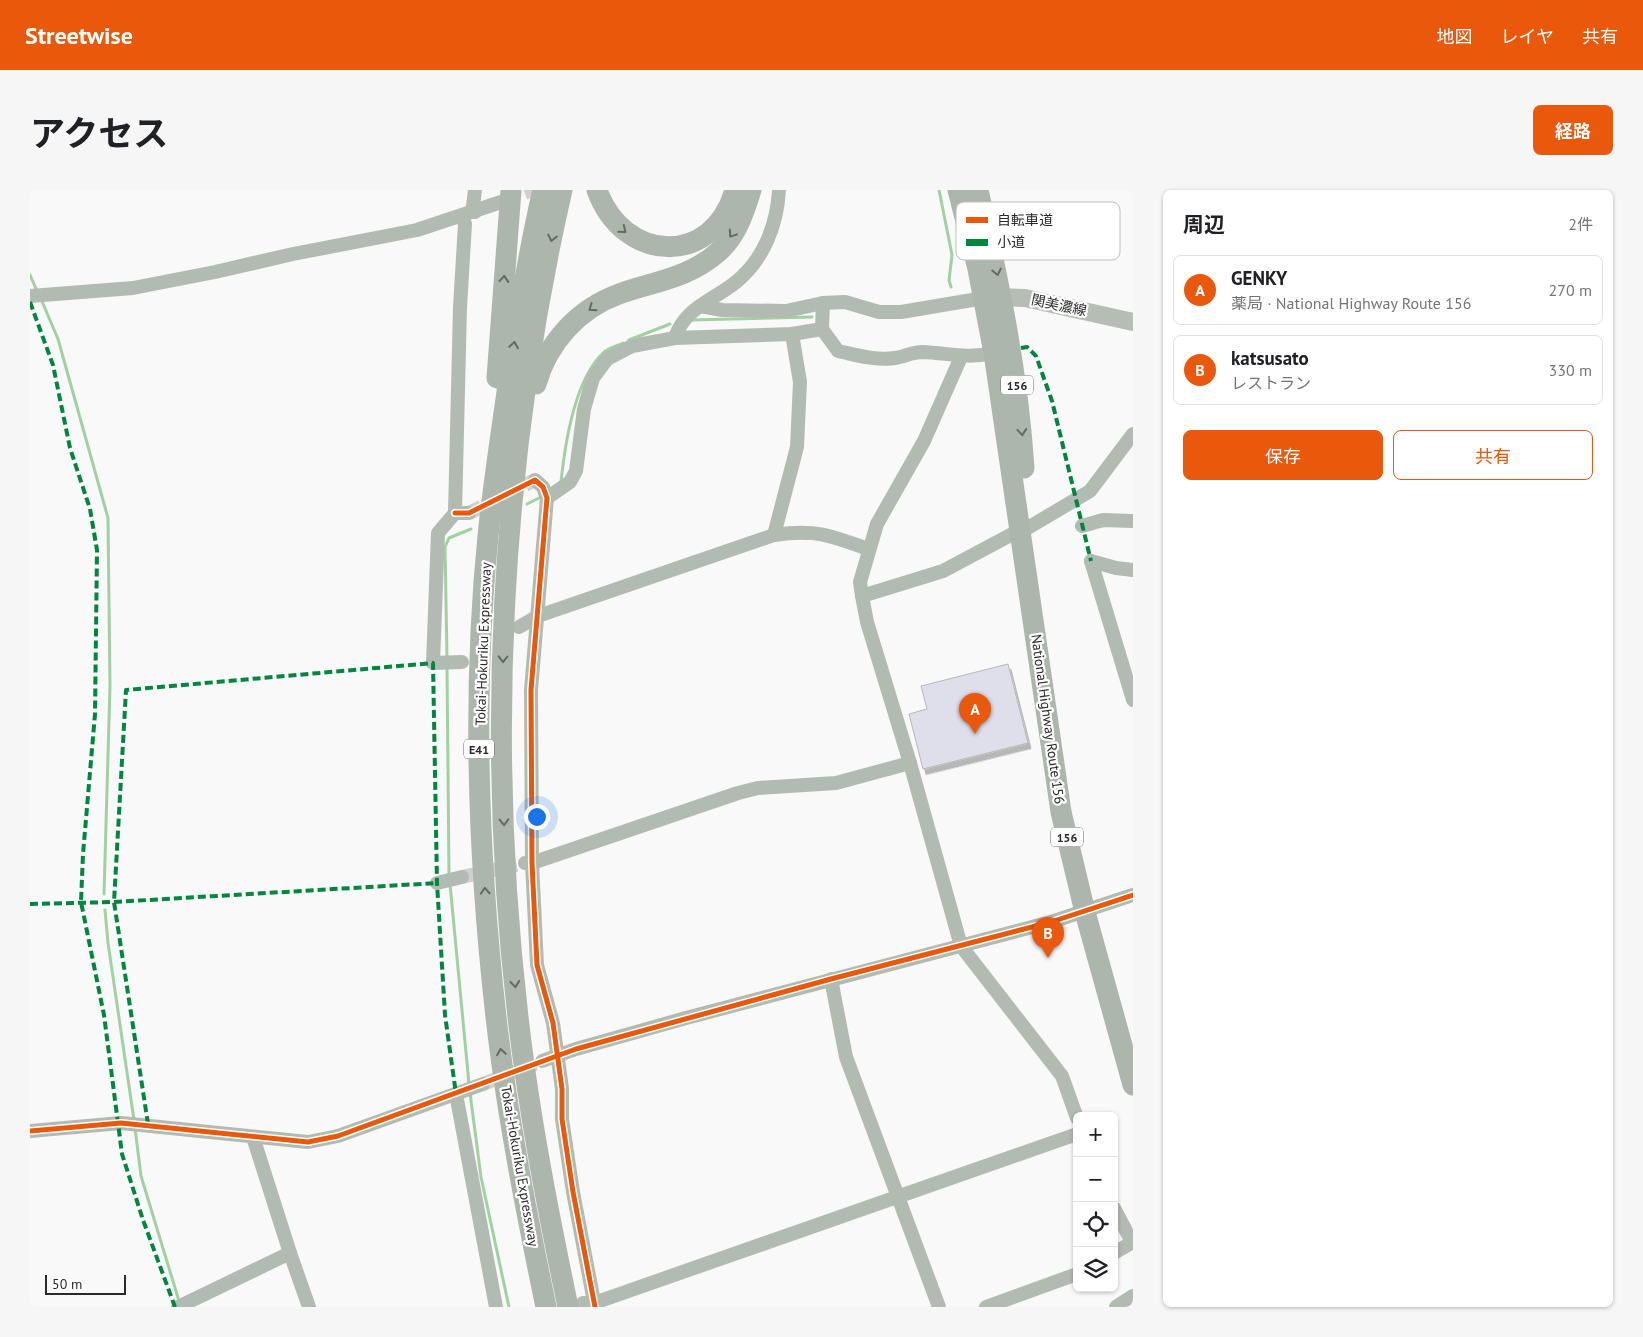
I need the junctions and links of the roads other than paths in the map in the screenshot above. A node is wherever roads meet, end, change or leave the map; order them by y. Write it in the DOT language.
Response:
graph roads {
  1 [pos="475,190"];
  2 [pos="543,190"];
  3 [pos="562,190"];
  4 [pos="597,190"];
  5 [pos="735,190"];
  6 [pos="751,190"];
  7 [pos="779,190"];
  8 [pos="506,196"];
  9 [pos="476,212"];
  10 [pos="462,217"];
  11 [pos="983,260"];
  12 [pos="31,296"];
  13 [pos="993,297"];
  14 [pos="822,304"];
  15 [pos="700,306"];
  16 [pos="1133,322"];
  17 [pos="822,329"];
  18 [pos="792,334"];
  19 [pos="675,338"];
  20 [pos="994,353"];
  21 [pos="961,357"];
  22 [pos="1133,434"];
  23 [pos="1133,521"];
  24 [pos="1082,526"];
  25 [pos="1023,530"];
  26 [pos="774,535"];
  27 [pos="488,538"];
  28 [pos="868,549"];
  29 [pos="1133,570"];
  30 [pos="862,596"];
  31 [pos="538,616"];
  32 [pos="511,628"];
  33 [pos="458,662"];
  34 [pos="1133,700"];
  35 [pos="910,763"];
  36 [pos="528,863"];
  37 [pos="459,877"];
  38 [pos="440,882"];
  39 [pos="1133,895"];
  40 [pos="1085,912"];
  41 [pos="961,946"];
  42 [pos="831,979"];
  43 [pos="558,1055"];
  44 [pos="542,1061"];
  45 [pos="482,1085"];
  46 [pos="1133,1085"];
  47 [pos="458,1093"];
  48 [pos="1075,1112"];
  49 [pos="30,1131"];
  50 [pos="1073,1135"];
  51 [pos="253,1137"];
  52 [pos="898,1195"];
  53 [pos="1118,1216"];
  54 [pos="1132,1242"];
  55 [pos="1118,1251"];
  56 [pos="290,1253"];
  57 [pos="1073,1275"];
  58 [pos="1133,1296"];
  59 [pos="182,1305"];
  60 [pos="585,1305"];
  61 [pos="309,1307"];
  62 [pos="496,1307"];
  63 [pos="546,1307"];
  64 [pos="939,1307"];
  65 [pos="986,1307"];
  66 [pos="1116,1307"];
  1 -- 9 [label="street"];
  27 -- 2 [label="highway, Tokai-Hokuriku Expressway / E41, one-way"];
  3 -- 32 [label="highway, Tokai-Hokuriku Expressway / E41, one-way"];
  4 -- 5 [label="highway, one-way"];
  6 -- 32 [label="highway, one-way"];
  7 -- 15 [label="street"];
  8 -- 9 [label="street"];
  27 -- 8 [label="highway, one-way"];
  9 -- 10 [label="street"];
  10 -- 12 [label="street"];
  10 -- 33 [label="street"];
  11 -- 13 [label="highway, National Highway Route 156 / 156"];
  13 -- 14 [label="street"];
  13 -- 16 [label="main road, 関美濃線"];
  13 -- 20 [label="highway, National Highway Route 156 / 156"];
  13 -- 25 [label="highway, National Highway Route 156 / 156, one-way"];
  14 -- 15 [label="street"];
  14 -- 17 [label="street"];
  15 -- 19 [label="street"];
  17 -- 18 [label="street"];
  17 -- 21 [label="street"];
  18 -- 19 [label="street"];
  18 -- 26 [label="street"];
  19 -- 31 [label="street"];
  20 -- 21 [label="street"];
  20 -- 25 [label="highway, National Highway Route 156 / 156"];
  21 -- 28 [label="street"];
  22 -- 25 [label="street"];
  23 -- 24 [label="street"];
  25 -- 30 [label="street"];
  25 -- 40 [label="highway, National Highway Route 156 / 156"];
  26 -- 28 [label="street"];
  26 -- 31 [label="street"];
  63 -- 27 [label="highway, Tokai-Hokuriku Expressway / E41, one-way"];
  28 -- 30 [label="street"];
  29 -- 34 [label="street"];
  30 -- 35 [label="street"];
  31 -- 32 [label="street"];
  31 -- 36 [label="street"];
  32 -- 60 [label="highway, Tokai-Hokuriku Expressway / E41, one-way"];
  35 -- 36 [label="street"];
  35 -- 41 [label="street"];
  36 -- 43 [label="street"];
  37 -- 38 [label="street"];
  39 -- 40 [label="street"];
  40 -- 41 [label="street"];
  40 -- 46 [label="highway, National Highway Route 156 / 156"];
  41 -- 42 [label="street"];
  41 -- 48 [label="street"];
  42 -- 43 [label="street"];
  42 -- 52 [label="street"];
  43 -- 44 [label="street"];
  43 -- 60 [label="street"];
  45 -- 47 [label="street"];
  47 -- 51 [label="street"];
  47 -- 62 [label="street"];
  49 -- 51 [label="street"];
  50 -- 52 [label="street"];
  51 -- 56 [label="street"];
  52 -- 60 [label="street"];
  52 -- 64 [label="street"];
  53 -- 54 [label="street"];
  54 -- 55 [label="street"];
  56 -- 59 [label="street"];
  56 -- 61 [label="street"];
  57 -- 65 [label="street"];
  58 -- 66 [label="street"];
}
